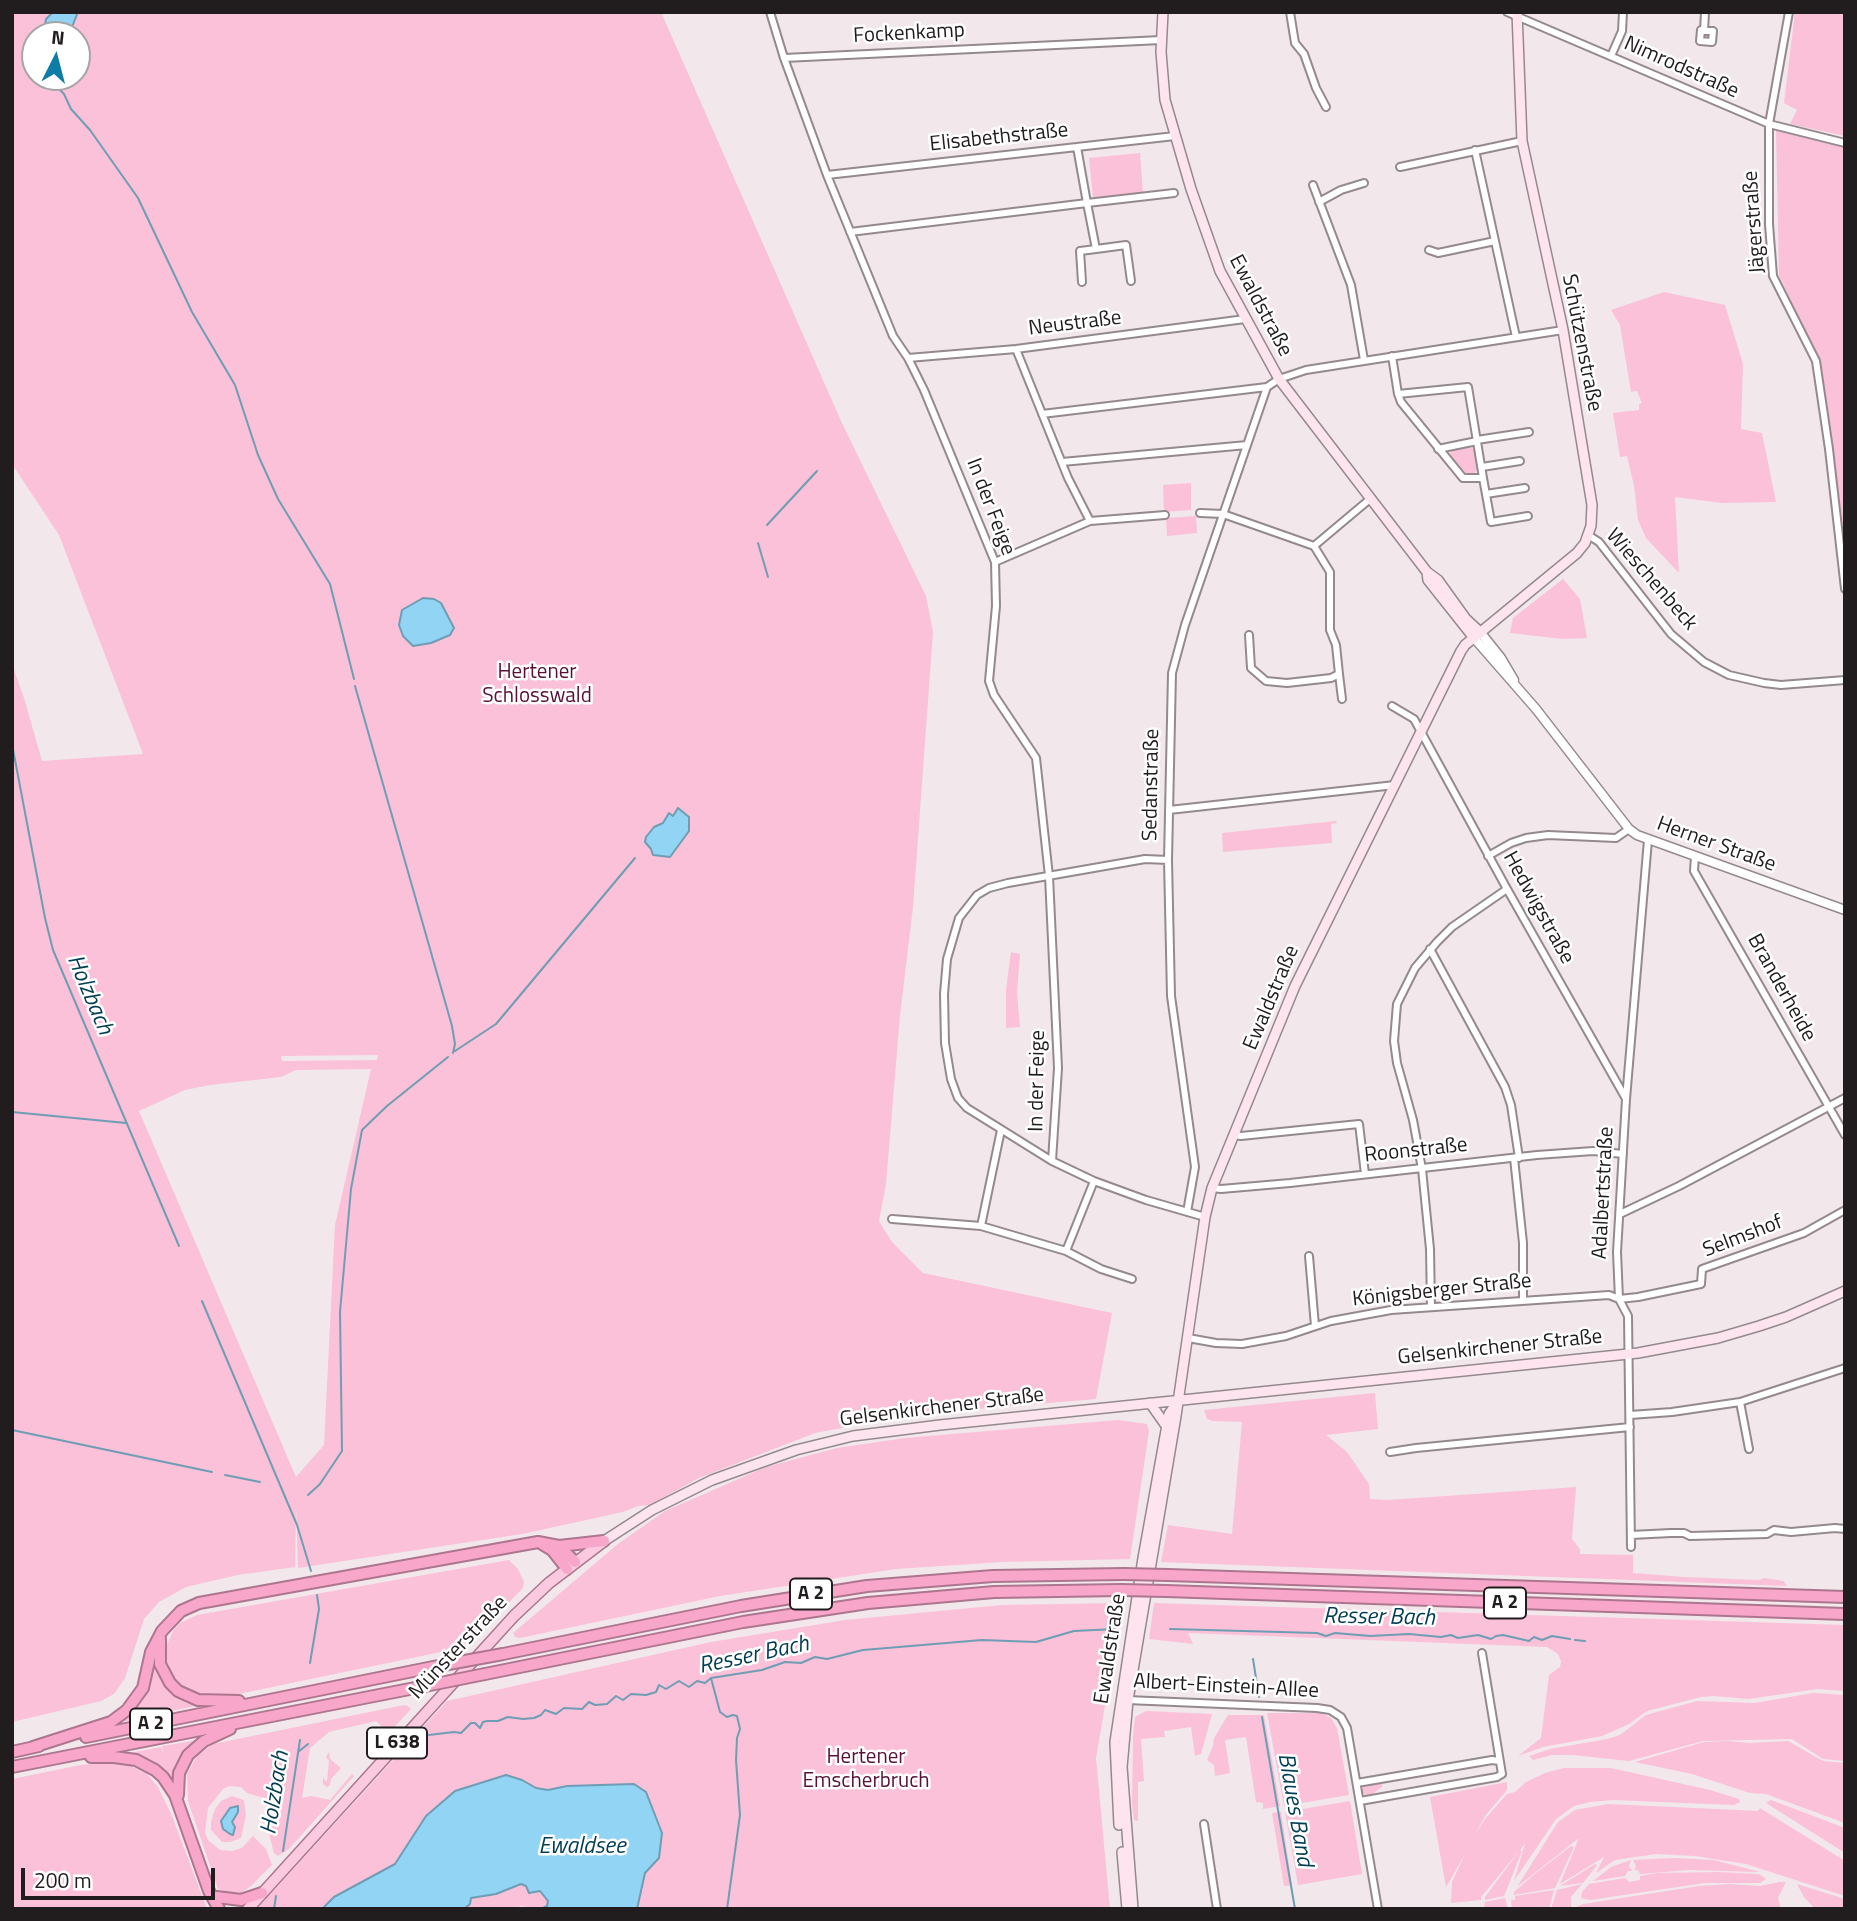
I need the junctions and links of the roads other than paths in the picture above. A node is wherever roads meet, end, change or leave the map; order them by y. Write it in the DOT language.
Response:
graph roads {
  1 [pos="771,12"];
  2 [pos="1163,12"];
  3 [pos="1290,12"];
  4 [pos="1623,12"];
  5 [pos="1705,12"];
  6 [pos="1789,12"];
  7 [pos="1513,13"];
  8 [pos="1704,30"];
  9 [pos="1161,40"];
  10 [pos="1611,56"];
  11 [pos="784,58"];
  12 [pos="1326,107"];
  13 [pos="1769,124"];
  14 [pos="1175,136"];
  15 [pos="1522,141"];
  16 [pos="1845,144"];
  17 [pos="1077,147"];
  18 [pos="1475,150"];
  19 [pos="1400,167"];
  20 [pos="827,175"];
  21 [pos="1364,183"];
  22 [pos="1313,185"];
  23 [pos="1174,192"];
  24 [pos="1319,202"];
  25 [pos="1087,203"];
  26 [pos="850,232"];
  27 [pos="1495,241"];
  28 [pos="1096,249"];
  29 [pos="1429,250"];
  30 [pos="1131,281"];
  31 [pos="1082,282"];
  32 [pos="1245,319"];
  33 [pos="1563,330"];
  34 [pos="1516,337"];
  35 [pos="1016,349"];
  36 [pos="1392,356"];
  37 [pos="908,358"];
  38 [pos="1364,360"];
  39 [pos="1279,379"];
  40 [pos="1267,387"];
  41 [pos="1398,394"];
  42 [pos="1042,414"];
  43 [pos="1529,432"];
  44 [pos="1477,441"];
  45 [pos="1247,445"];
  46 [pos="1438,449"];
  47 [pos="1520,461"];
  48 [pos="1062,462"];
  49 [pos="1482,467"];
  50 [pos="1483,478"];
  51 [pos="1525,488"];
  52 [pos="1486,494"];
  53 [pos="1370,499"];
  54 [pos="1200,513"];
  55 [pos="1223,514"];
  56 [pos="1165,515"];
  57 [pos="1528,516"];
  58 [pos="1090,521"];
  59 [pos="1588,535"];
  60 [pos="1314,547"];
  61 [pos="995,562"];
  62 [pos="1845,589"];
  63 [pos="1249,635"];
  64 [pos="1478,635"];
  65 [pos="1339,674"];
  66 [pos="1845,680"];
  67 [pos="1342,699"];
  68 [pos="1392,706"];
  69 [pos="1421,732"];
  70 [pos="1395,785"];
  71 [pos="1169,810"];
  72 [pos="1629,829"];
  73 [pos="1648,840"];
  74 [pos="1488,856"];
  75 [pos="1695,856"];
  76 [pos="1168,860"];
  77 [pos="1049,876"];
  78 [pos="1507,890"];
  79 [pos="1845,910"];
  80 [pos="1430,949"];
  81 [pos="1845,1098"];
  82 [pos="1626,1099"];
  83 [pos="1829,1108"];
  84 [pos="1000,1130"];
  85 [pos="1234,1135"];
  86 [pos="1845,1135"];
  87 [pos="1623,1154"];
  88 [pos="1516,1158"];
  89 [pos="1052,1161"];
  90 [pos="1422,1169"];
  91 [pos="1365,1174"];
  92 [pos="1094,1181"];
  93 [pos="1212,1188"];
  94 [pos="1845,1210"];
  95 [pos="1187,1212"];
  96 [pos="1620,1214"];
  97 [pos="1205,1217"];
  98 [pos="892,1219"];
  99 [pos="981,1226"];
  100 [pos="1066,1251"];
  101 [pos="1309,1256"];
  102 [pos="1132,1279"];
  103 [pos="1845,1291"];
  104 [pos="1619,1299"];
  105 [pos="1523,1300"];
  106 [pos="1431,1307"];
  107 [pos="1315,1326"];
  108 [pos="1188,1338"];
  109 [pos="1629,1354"];
  110 [pos="1845,1368"];
  111 [pos="1178,1400"];
  112 [pos="1740,1402"];
  113 [pos="1150,1403"];
  114 [pos="1630,1415"];
  115 [pos="1167,1427"];
  116 [pos="1630,1427"];
  117 [pos="1749,1450"];
  118 [pos="1390,1452"];
  119 [pos="1845,1529"];
  120 [pos="1631,1535"];
  121 [pos="604,1541"];
  122 [pos="532,1543"];
  123 [pos="559,1546"];
  124 [pos="1631,1547"];
  125 [pos="571,1565"];
  126 [pos="1845,1597"];
  127 [pos="530,1600"];
  128 [pos="1845,1614"];
  129 [pos="162,1632"];
  130 [pos="1482,1653"];
  131 [pos="269,1700"];
  132 [pos="1125,1700"];
  133 [pos="255,1720"];
  134 [pos="33,1747"];
  135 [pos="12,1752"];
  136 [pos="57,1758"];
  137 [pos="1499,1761"];
  138 [pos="12,1768"];
  139 [pos="1357,1783"];
  140 [pos="1360,1801"];
  141 [pos="179,1805"];
  142 [pos="1204,1824"];
  143 [pos="204,1874"];
  144 [pos="262,1893"];
  145 [pos="217,1897"];
  146 [pos="219,1909"];
  147 [pos="228,1909"];
  148 [pos="248,1909"];
  149 [pos="1126,1909"];
  150 [pos="1133,1909"];
  151 [pos="1217,1909"];
  152 [pos="1378,1909"];
  1 -- 11 [label="street, In der Feige"];
  2 -- 9 [label="main road, Ewaldstraße"];
  3 -- 12 [label="street"];
  4 -- 10 [label="street"];
  5 -- 8 [label="street"];
  6 -- 13 [label="street, Jägerstraße"];
  7 -- 10 [label="street, Nimrodstraße"];
  7 -- 15 [label="main road, Schützenstraße"];
  9 -- 11 [label="street, Fockenkamp"];
  9 -- 14 [label="main road, Ewaldstraße"];
  10 -- 13 [label="street, Nimrodstraße"];
  11 -- 20 [label="street, In der Feige"];
  13 -- 16 [label="street, Nimrodstraße"];
  13 -- 62 [label="street, Jägerstraße"];
  14 -- 17 [label="street, Elisabethstraße"];
  14 -- 32 [label="main road, Ewaldstraße"];
  15 -- 18 [label="street"];
  15 -- 33 [label="main road, Schützenstraße"];
  17 -- 20 [label="street, Elisabethstraße"];
  17 -- 25 [label="street"];
  18 -- 19 [label="street"];
  18 -- 27 [label="street"];
  20 -- 26 [label="street, In der Feige"];
  21 -- 24 [label="street"];
  22 -- 24 [label="street"];
  23 -- 25 [label="street"];
  24 -- 38 [label="street"];
  25 -- 26 [label="street"];
  25 -- 28 [label="street"];
  26 -- 37 [label="street, In der Feige"];
  27 -- 29 [label="street"];
  27 -- 34 [label="street"];
  28 -- 30 [label="street"];
  28 -- 31 [label="street"];
  32 -- 35 [label="street, Neustraße"];
  32 -- 39 [label="main road, Ewaldstraße"];
  33 -- 34 [label="street"];
  33 -- 59 [label="main road, Schützenstraße"];
  34 -- 36 [label="street"];
  35 -- 37 [label="street, Neustraße"];
  35 -- 42 [label="street"];
  36 -- 38 [label="street"];
  36 -- 41 [label="street"];
  37 -- 61 [label="street, In der Feige"];
  38 -- 39 [label="street"];
  39 -- 40 [label="street"];
  39 -- 53 [label="main road, Ewaldstraße"];
  40 -- 42 [label="street"];
  40 -- 45 [label="street, Sedanstraße"];
  41 -- 44 [label="street"];
  41 -- 46 [label="street"];
  42 -- 48 [label="street"];
  43 -- 44 [label="street"];
  44 -- 46 [label="street"];
  44 -- 49 [label="street"];
  45 -- 48 [label="street"];
  45 -- 55 [label="street, Sedanstraße"];
  46 -- 50 [label="street"];
  47 -- 49 [label="street"];
  48 -- 58 [label="street"];
  49 -- 50 [label="street"];
  50 -- 52 [label="street"];
  51 -- 52 [label="street"];
  52 -- 57 [label="street"];
  53 -- 60 [label="street"];
  53 -- 64 [label="main road, Ewaldstraße"];
  54 -- 55 [label="street"];
  55 -- 60 [label="street"];
  55 -- 71 [label="street, Sedanstraße"];
  56 -- 58 [label="street"];
  58 -- 61 [label="street"];
  59 -- 64 [label="main road"];
  59 -- 66 [label="street, Wieschenbeck"];
  60 -- 65 [label="street"];
  61 -- 77 [label="street, In der Feige"];
  63 -- 65 [label="street"];
  64 -- 69 [label="main road, Ewaldstraße"];
  64 -- 72 [label="street, Herner Straße"];
  65 -- 67 [label="street"];
  68 -- 69 [label="street, Hedwigstraße"];
  69 -- 70 [label="main road, Ewaldstraße"];
  69 -- 74 [label="street, Hedwigstraße"];
  70 -- 71 [label="street"];
  70 -- 85 [label="main road, Ewaldstraße"];
  71 -- 76 [label="street, Sedanstraße"];
  72 -- 73 [label="street, Herner Straße"];
  72 -- 74 [label="street"];
  73 -- 75 [label="street, Herner Straße"];
  73 -- 82 [label="street, Adalbertstraße"];
  74 -- 78 [label="street, Hedwigstraße"];
  75 -- 79 [label="street, Herner Straße"];
  75 -- 83 [label="street, Branderheide"];
  76 -- 77 [label="street"];
  76 -- 95 [label="street, Sedanstraße"];
  77 -- 84 [label="street"];
  77 -- 89 [label="street, In der Feige"];
  78 -- 80 [label="street"];
  78 -- 82 [label="street, Hedwigstraße"];
  80 -- 88 [label="street"];
  80 -- 90 [label="street"];
  81 -- 83 [label="street"];
  82 -- 87 [label="street, Adalbertstraße"];
  83 -- 86 [label="street, Branderheide"];
  83 -- 96 [label="street"];
  84 -- 89 [label="street"];
  84 -- 99 [label="street"];
  85 -- 91 [label="street"];
  85 -- 93 [label="main road, Ewaldstraße"];
  87 -- 88 [label="street, Roonstraße"];
  87 -- 96 [label="street, Adalbertstraße"];
  88 -- 90 [label="street, Roonstraße"];
  88 -- 105 [label="street"];
  89 -- 92 [label="street"];
  90 -- 91 [label="street, Roonstraße"];
  90 -- 106 [label="street"];
  91 -- 93 [label="street, Roonstraße"];
  92 -- 95 [label="street"];
  92 -- 100 [label="street"];
  93 -- 97 [label="main road, Ewaldstraße"];
  94 -- 104 [label="street, Selmshof"];
  95 -- 97 [label="street"];
  96 -- 104 [label="street, Adalbertstraße"];
  97 -- 108 [label="main road, Ewaldstraße"];
  98 -- 99 [label="street"];
  99 -- 100 [label="street"];
  100 -- 102 [label="street"];
  101 -- 107 [label="street"];
  103 -- 109 [label="main road, Gelsenkirchener Straße"];
  104 -- 105 [label="street, Königsberger Straße"];
  104 -- 109 [label="street, Adalbertstraße"];
  105 -- 106 [label="street, Königsberger Straße"];
  106 -- 107 [label="street, Königsberger Straße"];
  107 -- 108 [label="street, Königsberger Straße"];
  108 -- 111 [label="main road, Ewaldstraße"];
  109 -- 111 [label="main road, Gelsenkirchener Straße"];
  109 -- 114 [label="street, Adalbertstraße"];
  110 -- 112 [label="street"];
  111 -- 113 [label="main road, Gelsenkirchener Straße / L 638"];
  111 -- 115 [label="main road, Ewaldstraße"];
  111 -- 132 [label="main road, Ewaldstraße"];
  112 -- 114 [label="street"];
  112 -- 117 [label="street"];
  113 -- 115 [label="main road"];
  113 -- 121 [label="main road, Gelsenkirchener Straße / L 638"];
  114 -- 116 [label="street, Adalbertstraße"];
  115 -- 132 [label="main road, Ewaldstraße"];
  116 -- 118 [label="street"];
  116 -- 120 [label="street, Adalbertstraße"];
  119 -- 120 [label="street"];
  120 -- 124 [label="street, Adalbertstraße"];
  121 -- 123 [label="highway"];
  121 -- 125 [label="main road, Gelsenkirchener Straße / L 638"];
  122 -- 123 [label="highway"];
  122 -- 125 [label="highway"];
  122 -- 129 [label="highway"];
  123 -- 125 [label="highway"];
  125 -- 127 [label="main road, Gelsenkirchener Straße / L 638"];
  126 -- 131 [label="highway, A 2, bridge"];
  127 -- 144 [label="main road, Münsterstraße / L 638"];
  128 -- 133 [label="highway, A 2, bridge"];
  129 -- 131 [label="highway"];
  129 -- 134 [label="highway"];
  130 -- 137 [label="street"];
  131 -- 134 [label="highway, A 2"];
  132 -- 139 [label="street, Albert-Einstein-Allee"];
  132 -- 149 [label="main road, Ewaldstraße"];
  132 -- 150 [label="main road, Ewaldstraße"];
  133 -- 136 [label="highway, A 2"];
  133 -- 141 [label="highway"];
  134 -- 135 [label="highway, A 2"];
  136 -- 138 [label="highway, A 2"];
  136 -- 141 [label="highway"];
  137 -- 139 [label="street"];
  137 -- 140 [label="street"];
  139 -- 140 [label="street, Albert-Einstein-Allee"];
  140 -- 152 [label="street, Albert-Einstein-Allee"];
  141 -- 143 [label="highway"];
  142 -- 151 [label="street"];
  143 -- 145 [label="highway"];
  143 -- 146 [label="highway"];
  144 -- 145 [label="highway"];
  144 -- 148 [label="main road, Münsterstraße / L 638"];
  145 -- 147 [label="highway"];
}
